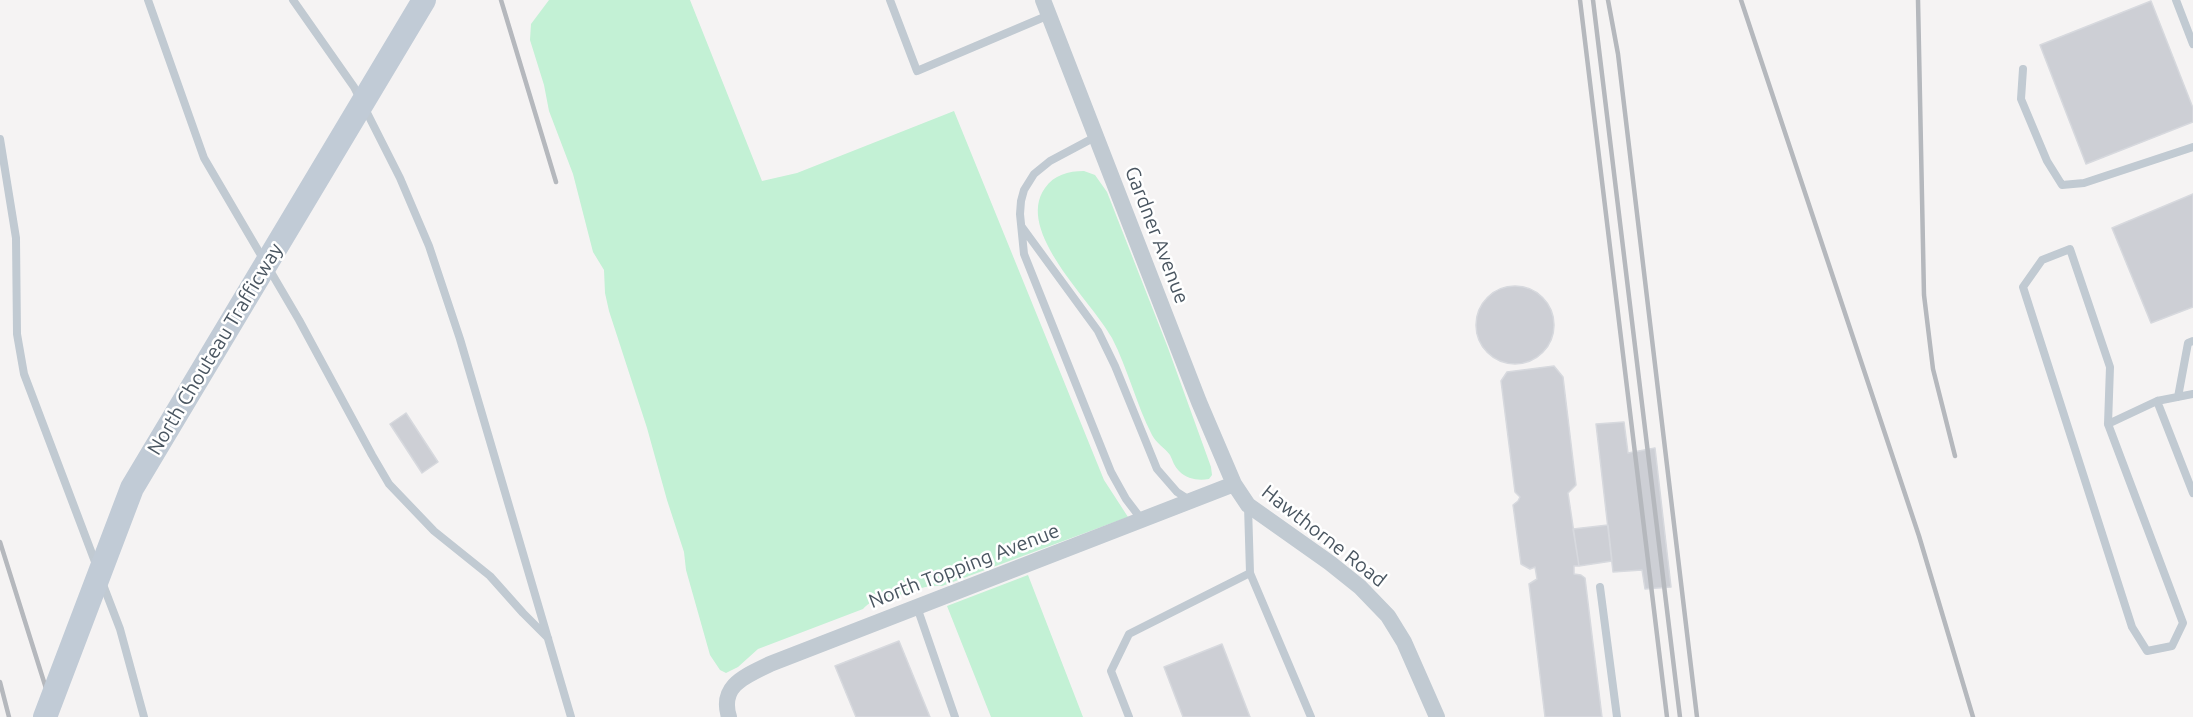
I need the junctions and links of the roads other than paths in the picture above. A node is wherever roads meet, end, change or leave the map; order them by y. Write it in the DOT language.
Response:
graph roads {
  1 [pos="148,0"];
  2 [pos="293,0"];
  3 [pos="424,0"];
  4 [pos="890,0"];
  5 [pos="2176,0"];
  6 [pos="1046,8"];
  7 [pos="2193,44"];
  8 [pos="2023,69"];
  9 [pos="1096,136"];
  10 [pos="0,139"];
  11 [pos="2193,147"];
  12 [pos="1022,226"];
  13 [pos="2193,340"];
  14 [pos="2193,394"];
  15 [pos="2178,397"];
  16 [pos="2157,401"];
  17 [pos="2108,424"];
  18 [pos="1234,484"];
  19 [pos="2193,493"];
  20 [pos="1191,501"];
  21 [pos="1248,505"];
  22 [pos="1142,519"];
  23 [pos="1250,573"];
  24 [pos="1600,587"];
  25 [pos="917,607"];
  26 [pos="2193,622"];
  27 [pos="2183,623"];
  28 [pos="549,639"];
  29 [pos="727,711"];
  30 [pos="45,717"];
  31 [pos="144,717"];
  32 [pos="571,717"];
  33 [pos="955,717"];
  34 [pos="1128,717"];
  35 [pos="1311,717"];
  36 [pos="1437,717"];
  37 [pos="1617,717"];
  1 -- 28 [label="lane"];
  2 -- 28 [label="lane"];
  3 -- 30 [label="main road, North Chouteau Trafficway, bridge"];
  4 -- 6 [label="lane"];
  5 -- 7 [label="lane"];
  6 -- 9 [label="street, Gardner Avenue"];
  8 -- 11 [label="lane"];
  9 -- 12 [label="lane"];
  9 -- 18 [label="street, Gardner Avenue"];
  10 -- 31 [label="lane"];
  12 -- 20 [label="lane"];
  12 -- 22 [label="lane"];
  13 -- 15 [label="lane"];
  14 -- 15 [label="lane"];
  15 -- 16 [label="lane"];
  16 -- 17 [label="lane"];
  16 -- 19 [label="lane"];
  17 -- 27 [label="lane"];
  17 -- 27 [label="lane"];
  18 -- 20 [label="street, North Topping Avenue"];
  18 -- 21 [label="street, Hawthorne Road"];
  20 -- 22 [label="street, North Topping Avenue"];
  21 -- 23 [label="lane"];
  21 -- 36 [label="street, Hawthorne Road"];
  22 -- 25 [label="street, North Topping Avenue"];
  23 -- 34 [label="lane"];
  23 -- 35 [label="lane"];
  24 -- 37 [label="lane"];
  25 -- 29 [label="street, North Topping Avenue"];
  25 -- 33 [label="lane"];
  26 -- 27 [label="lane"];
  28 -- 32 [label="lane"];
}
